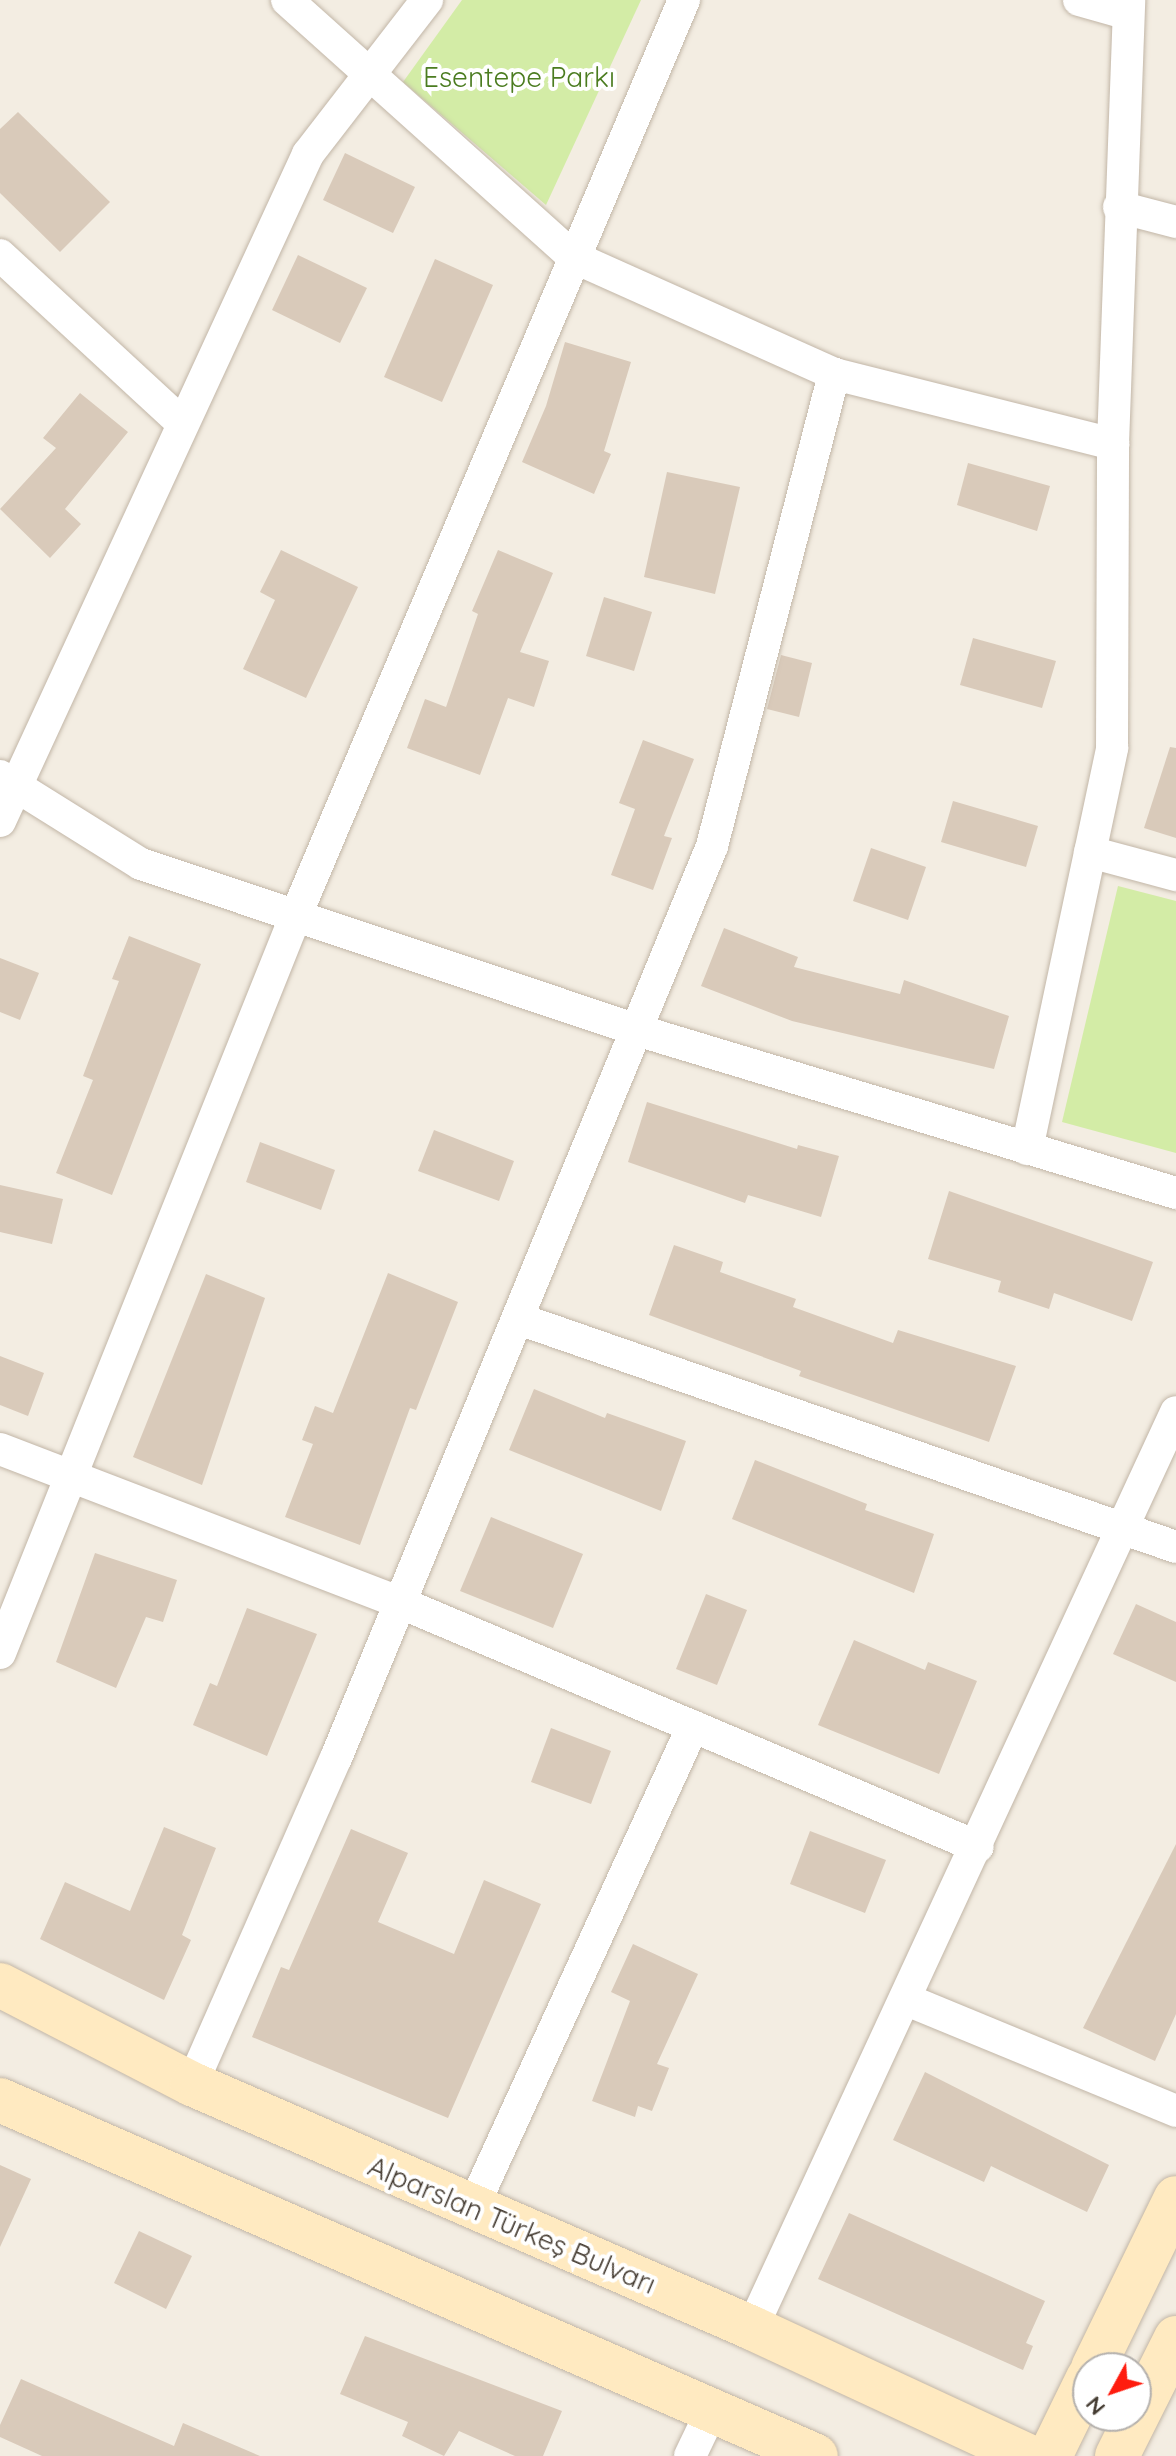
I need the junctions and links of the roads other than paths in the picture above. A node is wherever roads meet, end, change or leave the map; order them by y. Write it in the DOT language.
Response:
graph roads {
  1 [pos="287,0"];
  2 [pos="427,0"];
  3 [pos="684,0"];
  4 [pos="1079,0"];
  5 [pos="1127,7"];
  6 [pos="368,74"];
  7 [pos="1119,207"];
  8 [pos="1176,222"];
  9 [pos="0,255"];
  10 [pos="573,257"];
  11 [pos="834,374"];
  12 [pos="181,422"];
  13 [pos="1113,444"];
  14 [pos="7,781"];
  15 [pos="0,821"];
  16 [pos="1090,852"];
  17 [pos="1176,875"];
  18 [pos="296,915"];
  19 [pos="640,1031"];
  20 [pos="1027,1149"];
  21 [pos="1176,1193"];
  22 [pos="519,1319"];
  23 [pos="1176,1412"];
  24 [pos="0,1449"];
  25 [pos="71,1475"];
  26 [pos="1124,1527"];
  27 [pos="1176,1547"];
  28 [pos="401,1603"];
  29 [pos="0,1653"];
  30 [pos="693,1726"];
  31 [pos="978,1847"];
  32 [pos="0,1985"];
  33 [pos="907,2000"];
  34 [pos="192,2084"];
  35 [pos="0,2100"];
  36 [pos="1176,2111"];
  37 [pos="1176,2198"];
  38 [pos="472,2209"];
  39 [pos="752,2328"];
  40 [pos="1176,2338"];
  41 [pos="1101,2352"];
  42 [pos="712,2410"];
  43 [pos="1072,2411"];
  44 [pos="690,2456"];
  45 [pos="816,2456"];
  46 [pos="1028,2456"];
  47 [pos="1050,2456"];
  48 [pos="1117,2456"];
  1 -- 6 [label="street"];
  2 -- 6 [label="street"];
  3 -- 10 [label="street"];
  4 -- 5 [label="street"];
  5 -- 7 [label="street"];
  6 -- 10 [label="street"];
  6 -- 12 [label="street"];
  7 -- 8 [label="street"];
  7 -- 13 [label="street"];
  9 -- 12 [label="street"];
  10 -- 11 [label="street"];
  10 -- 18 [label="street"];
  11 -- 13 [label="street"];
  11 -- 19 [label="street"];
  12 -- 14 [label="street"];
  13 -- 16 [label="street"];
  14 -- 15 [label="street"];
  14 -- 18 [label="street"];
  16 -- 17 [label="street"];
  16 -- 20 [label="street"];
  18 -- 19 [label="street"];
  18 -- 25 [label="street"];
  19 -- 20 [label="street"];
  19 -- 22 [label="street"];
  20 -- 21 [label="street"];
  22 -- 26 [label="street"];
  22 -- 28 [label="street"];
  23 -- 26 [label="street"];
  24 -- 25 [label="street"];
  25 -- 28 [label="street"];
  25 -- 29 [label="street"];
  26 -- 27 [label="street"];
  26 -- 31 [label="street"];
  28 -- 30 [label="street"];
  28 -- 34 [label="street"];
  30 -- 31 [label="street"];
  30 -- 38 [label="street"];
  31 -- 33 [label="street"];
  32 -- 34 [label="main road, Alparslan Türkeş Bulvarı"];
  33 -- 36 [label="street"];
  33 -- 39 [label="street"];
  34 -- 38 [label="main road, Alparslan Türkeş Bulvarı"];
  35 -- 42 [label="main road"];
  37 -- 41 [label="main road"];
  38 -- 39 [label="main road, Alparslan Türkeş Bulvarı"];
  39 -- 46 [label="main road, Alparslan Türkeş Bulvarı"];
  40 -- 48 [label="main road"];
  42 -- 44 [label="street"];
  42 -- 45 [label="main road"];
  43 -- 47 [label="main road"];
}
